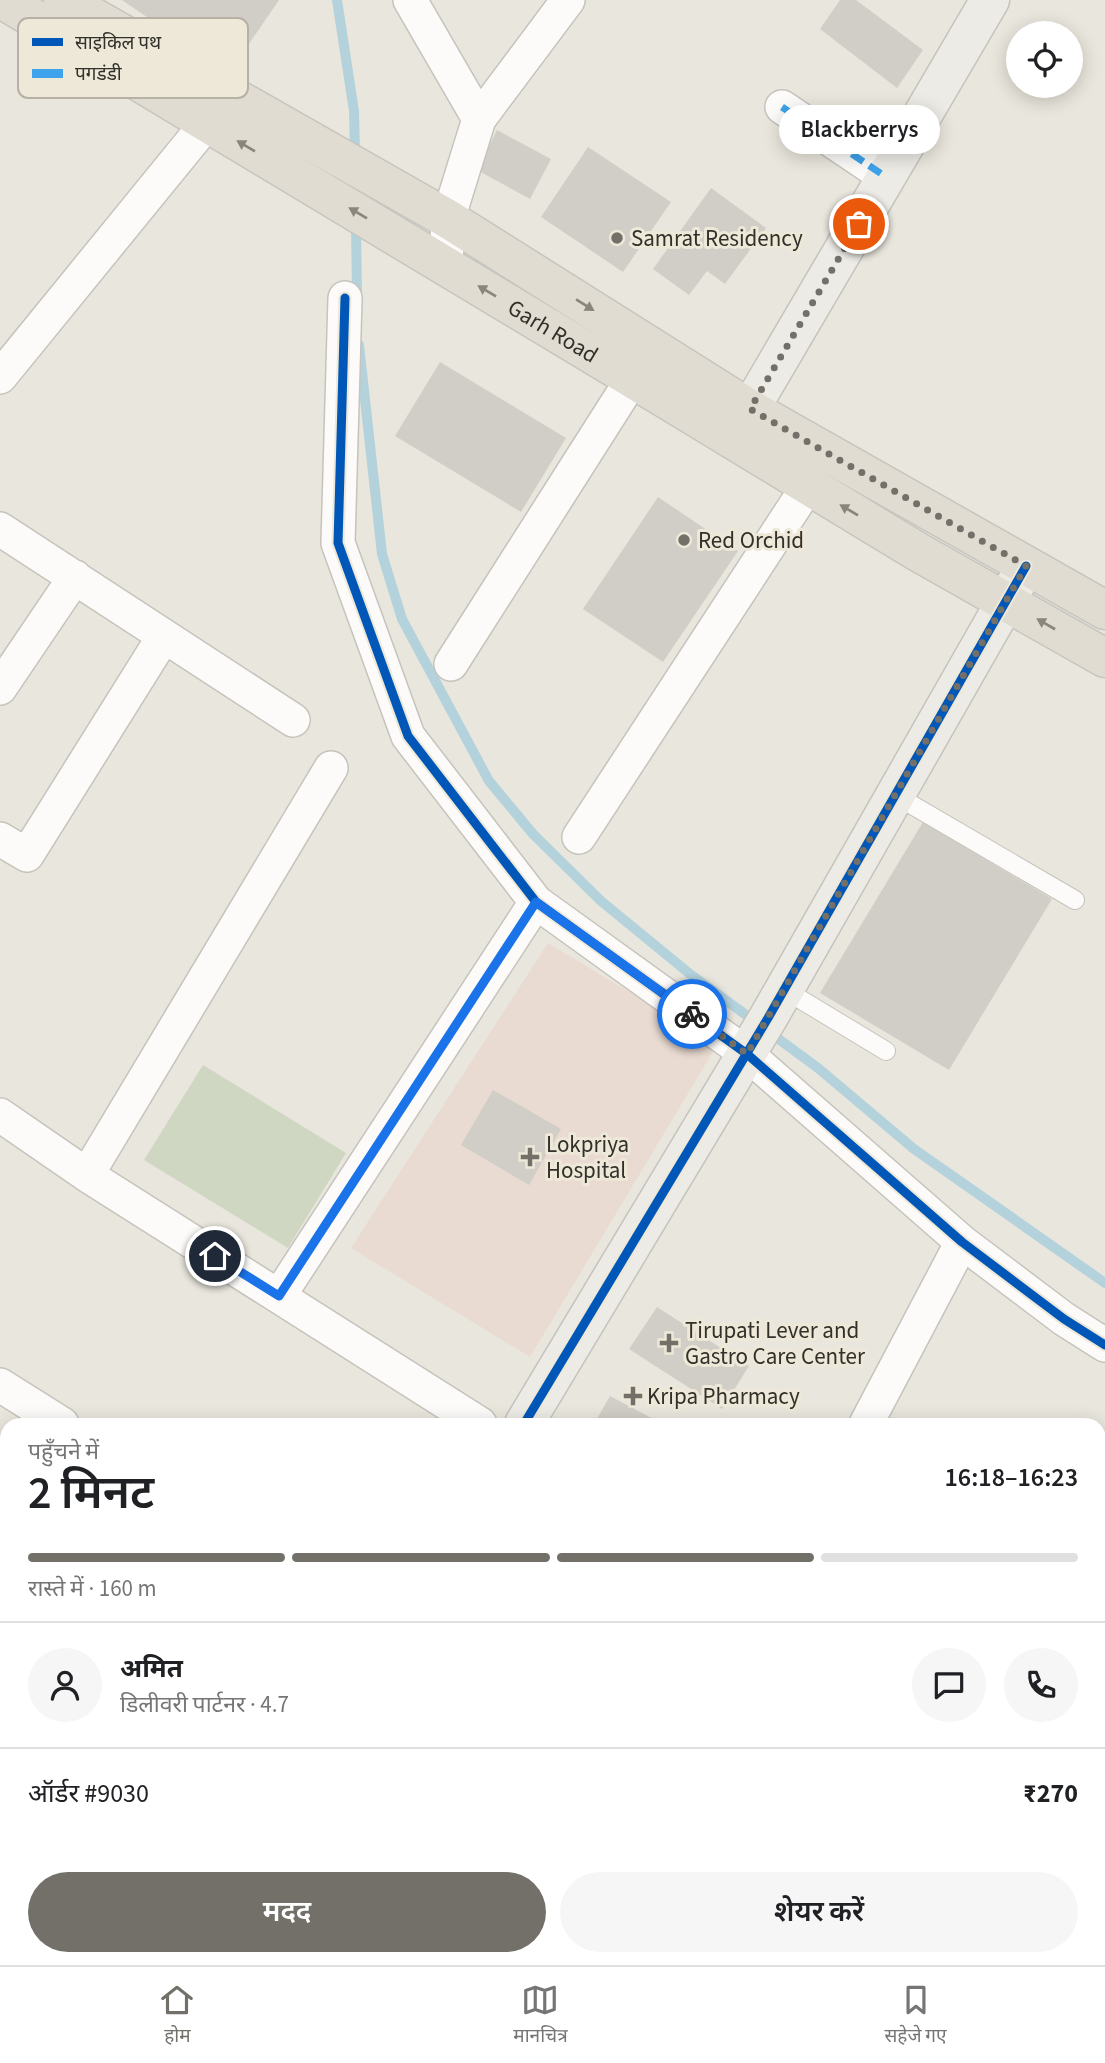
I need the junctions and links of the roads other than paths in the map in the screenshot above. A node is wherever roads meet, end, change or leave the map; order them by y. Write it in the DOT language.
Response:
graph roads {
  1 [pos="5,0"];
  2 [pos="63,0"];
  3 [pos="411,0"];
  4 [pos="568,0"];
  5 [pos="990,0"];
  6 [pos="40,18"];
  7 [pos="89,18"];
  8 [pos="197,98"];
  9 [pos="203,98"];
  10 [pos="782,107"];
  11 [pos="217,108"];
  12 [pos="479,120"];
  13 [pos="886,177"];
  14 [pos="436,212"];
  15 [pos="446,266"];
  16 [pos="345,298"];
  17 [pos="0,377"];
  18 [pos="632,378"];
  19 [pos="741,425"];
  20 [pos="808,486"];
  21 [pos="0,529"];
  22 [pos="1026,566"];
  23 [pos="75,577"];
  24 [pos="1006,601"];
  25 [pos="1105,610"];
  26 [pos="164,636"];
  27 [pos="1105,658"];
  28 [pos="451,664"];
  29 [pos="0,688"];
  30 [pos="293,720"];
  31 [pos="331,768"];
  32 [pos="895,795"];
  33 [pos="579,837"];
  34 [pos="0,839"];
  35 [pos="1075,900"];
  36 [pos="536,902"];
  37 [pos="777,1004"];
  38 [pos="886,1051"];
  39 [pos="747,1054"];
  40 [pos="0,1115"];
  41 [pos="88,1175"];
  42 [pos="961,1242"];
  43 [pos="279,1296"];
  44 [pos="1105,1345"];
  45 [pos="0,1385"];
  46 [pos="52,1418"];
  47 [pos="471,1418"];
  48 [pos="528,1418"];
  49 [pos="869,1418"];
  1 -- 6 [label="main road, Garh Road"];
  2 -- 7 [label="main road, Garh Road"];
  3 -- 12 [label="street"];
  4 -- 12 [label="street"];
  5 -- 13 [label="street"];
  8 -- 11 [label="main road, Garh Road"];
  9 -- 11 [label="main road, Garh Road"];
  10 -- 13 [label="street"];
  11 -- 14 [label="main road, Garh Road"];
  15 -- 11 [label="main road, Garh Road, one-way"];
  11 -- 17 [label="street"];
  12 -- 14 [label="street"];
  13 -- 19 [label="street"];
  14 -- 15 [label="street"];
  14 -- 19 [label="main road, Garh Road, one-way"];
  18 -- 15 [label="main road, Garh Road, one-way"];
  16 -- 36 [label="street"];
  18 -- 19 [label="main road, Garh Road"];
  18 -- 28 [label="street"];
  19 -- 20 [label="main road, Garh Road"];
  19 -- 22 [label="main road, Garh Road"];
  24 -- 20 [label="main road, Garh Road, one-way"];
  20 -- 33 [label="street"];
  21 -- 23 [label="street"];
  22 -- 24 [label="street"];
  22 -- 25 [label="main road, Garh Road"];
  23 -- 26 [label="street"];
  23 -- 29 [label="street"];
  27 -- 24 [label="main road, Garh Road, one-way"];
  24 -- 32 [label="street"];
  26 -- 30 [label="street"];
  26 -- 34 [label="street"];
  31 -- 41 [label="street"];
  32 -- 35 [label="lane"];
  32 -- 37 [label="street"];
  36 -- 39 [label="street"];
  36 -- 43 [label="street"];
  37 -- 38 [label="lane"];
  37 -- 39 [label="street"];
  39 -- 42 [label="street"];
  39 -- 48 [label="street"];
  40 -- 41 [label="street"];
  41 -- 43 [label="street"];
  42 -- 44 [label="street"];
  42 -- 49 [label="street"];
  43 -- 47 [label="street"];
  45 -- 46 [label="street"];
}
